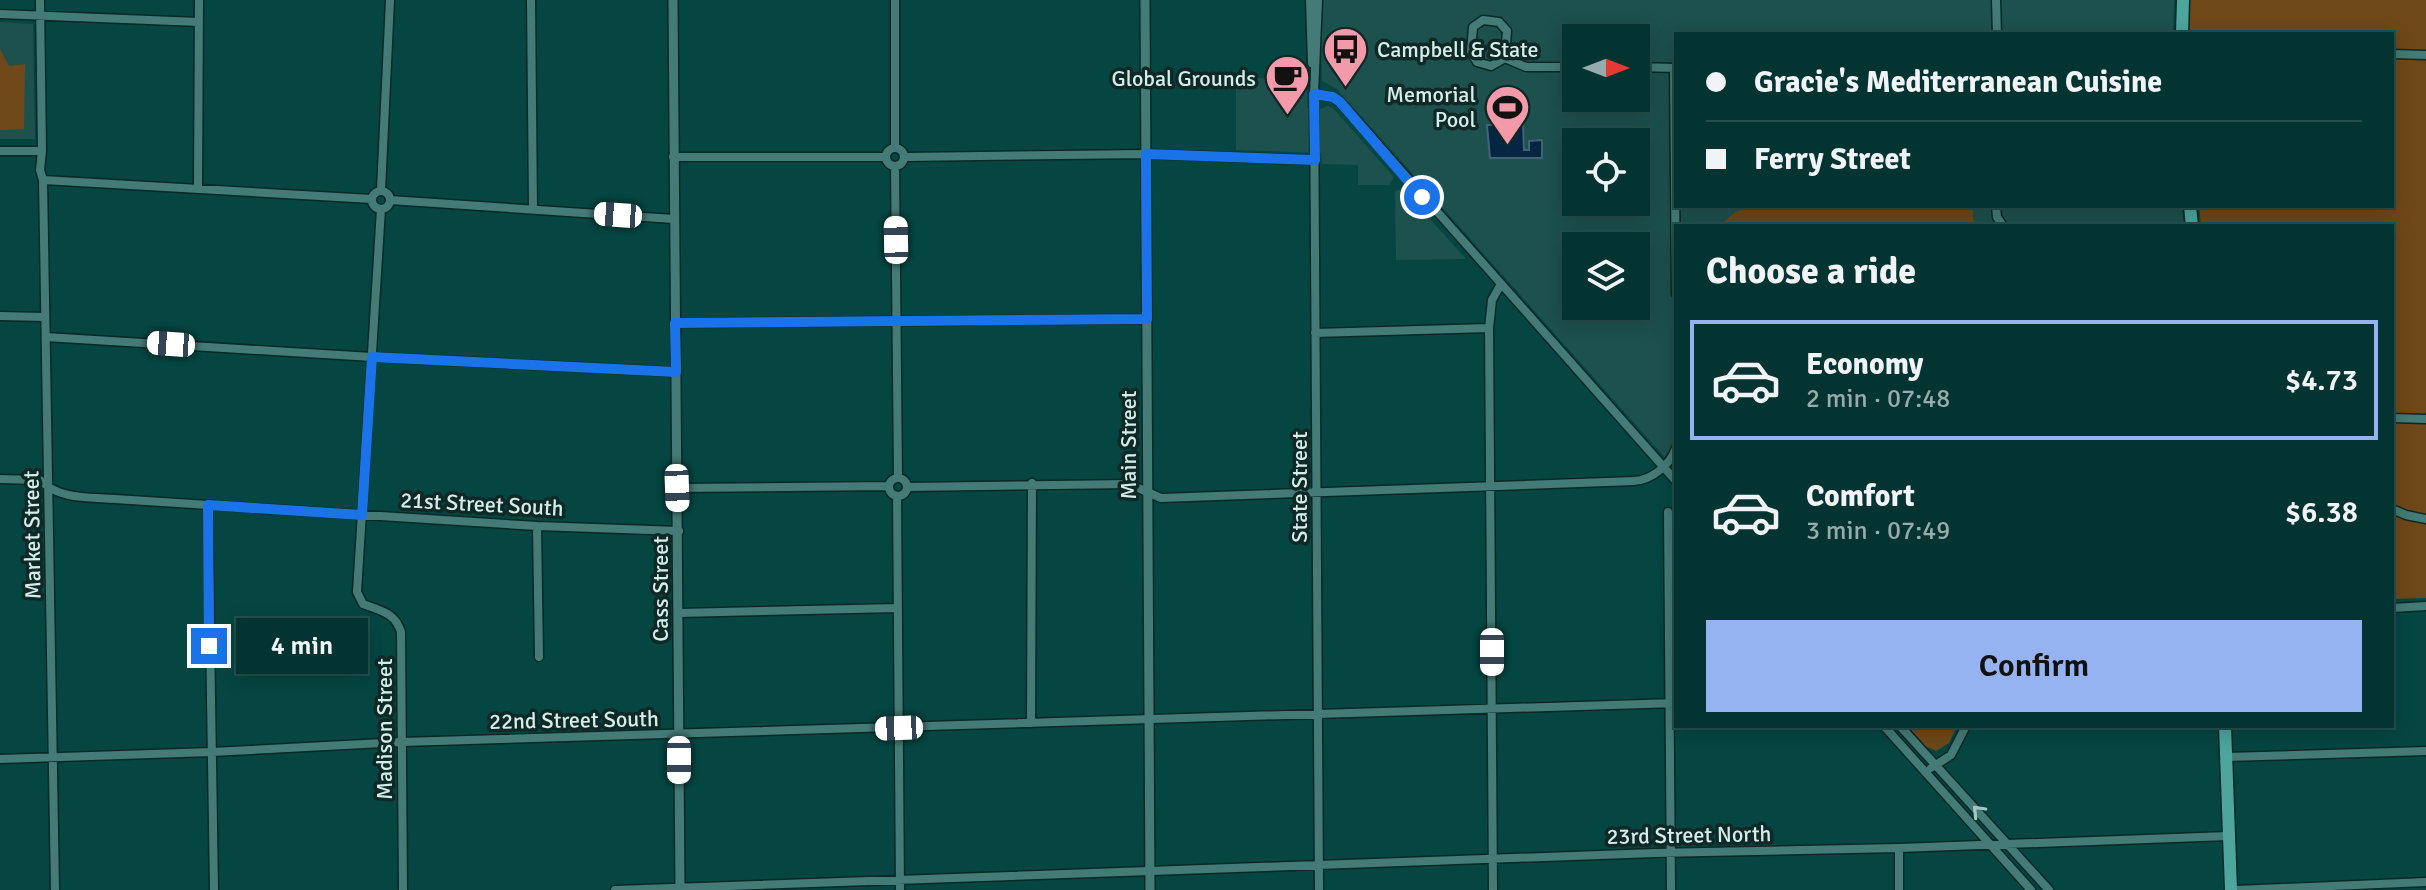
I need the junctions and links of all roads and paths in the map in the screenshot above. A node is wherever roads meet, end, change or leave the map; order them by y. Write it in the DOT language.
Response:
graph roads {
  1 [pos="40,0"];
  2 [pos="199,0"];
  3 [pos="390,0"];
  4 [pos="531,0"];
  5 [pos="673,0"];
  6 [pos="895,0"];
  7 [pos="1145,0"];
  8 [pos="1310,0"];
  9 [pos="1318,0"];
  10 [pos="1996,0"];
  11 [pos="2183,0"];
  12 [pos="0,14"];
  13 [pos="40,14"];
  14 [pos="199,22"];
  15 [pos="1997,32"];
  16 [pos="2182,32"];
  17 [pos="2394,54"];
  18 [pos="2426,55"];
  19 [pos="1505,58"];
  20 [pos="1562,67"];
  21 [pos="1650,67"];
  22 [pos="1674,68"];
  23 [pos="1314,89"];
  24 [pos="895,148"];
  25 [pos="0,151"];
  26 [pos="42,151"];
  27 [pos="1146,154"];
  28 [pos="673,157"];
  29 [pos="886,157"];
  30 [pos="905,157"];
  31 [pos="1315,160"];
  32 [pos="895,167"];
  33 [pos="43,180"];
  34 [pos="198,187"];
  35 [pos="381,190"];
  36 [pos="372,199"];
  37 [pos="390,200"];
  38 [pos="381,209"];
  39 [pos="533,209"];
  40 [pos="674,219"];
  41 [pos="1501,284"];
  42 [pos="0,316"];
  43 [pos="45,317"];
  44 [pos="1147,319"];
  45 [pos="896,322"];
  46 [pos="675,323"];
  47 [pos="1489,328"];
  48 [pos="1315,333"];
  49 [pos="46,337"];
  50 [pos="372,357"];
  51 [pos="676,372"];
  52 [pos="2394,418"];
  53 [pos="2426,419"];
  54 [pos="1674,453"];
  55 [pos="1663,467"];
  56 [pos="898,477"];
  57 [pos="0,479"];
  58 [pos="1674,479"];
  59 [pos="1032,483"];
  60 [pos="888,486"];
  61 [pos="907,487"];
  62 [pos="1491,487"];
  63 [pos="677,488"];
  64 [pos="49,489"];
  65 [pos="1317,490"];
  66 [pos="1146,491"];
  67 [pos="897,496"];
  68 [pos="208,505"];
  69 [pos="2394,510"];
  70 [pos="1668,512"];
  71 [pos="362,515"];
  72 [pos="2426,519"];
  73 [pos="537,526"];
  74 [pos="679,531"];
  75 [pos="2426,606"];
  76 [pos="898,608"];
  77 [pos="2394,608"];
  78 [pos="678,613"];
  79 [pos="539,657"];
  80 [pos="1673,704"];
  81 [pos="1492,708"];
  82 [pos="1318,713"];
  83 [pos="1149,719"];
  84 [pos="1031,723"];
  85 [pos="899,728"];
  86 [pos="1886,728"];
  87 [pos="1902,728"];
  88 [pos="1965,728"];
  89 [pos="2225,728"];
  90 [pos="679,735"];
  91 [pos="402,742"];
  92 [pos="2426,751"];
  93 [pos="212,752"];
  94 [pos="53,757"];
  95 [pos="2226,757"];
  96 [pos="0,759"];
  97 [pos="1935,767"];
  98 [pos="1923,769"];
  99 [pos="2228,836"];
  100 [pos="2009,844"];
  101 [pos="1993,845"];
  102 [pos="1899,848"];
  103 [pos="1670,853"];
  104 [pos="1493,859"];
  105 [pos="1319,866"];
  106 [pos="1150,871"];
  107 [pos="900,880"];
  108 [pos="2426,882"];
  109 [pos="680,889"];
  110 [pos="55,890"];
  111 [pos="214,890"];
  112 [pos="403,890"];
  113 [pos="615,890"];
  114 [pos="900,890"];
  115 [pos="1150,890"];
  116 [pos="1319,890"];
  117 [pos="1493,890"];
  118 [pos="1671,890"];
  119 [pos="1899,890"];
  120 [pos="2031,890"];
  121 [pos="2049,890"];
  122 [pos="2234,890"];
  1 -- 13 [label="street, Market Street"];
  2 -- 14 [label="street"];
  3 -- 35 [label="street"];
  4 -- 39 [label="street"];
  5 -- 28 [label="street, Cass Street"];
  6 -- 24 [label="street"];
  7 -- 27 [label="street, Main Street"];
  8 -- 23 [label="street, State Street"];
  9 -- 23 [label="street, State Street"];
  10 -- 15 [label="street"];
  11 -- 16 [label="main road"];
  12 -- 13 [label="street"];
  13 -- 14 [label="street"];
  13 -- 26 [label="street, Market Street"];
  14 -- 34 [label="street"];
  17 -- 18 [label="street"];
  19 -- 19 [label="street"];
  19 -- 20 [label="street"];
  21 -- 22 [label="street"];
  23 -- 31 [label="street, State Street"];
  23 -- 41 [label="street"];
  24 -- 29 [label="street"];
  24 -- 30 [label="street"];
  25 -- 26 [label="street"];
  26 -- 33 [label="street, Market Street"];
  27 -- 30 [label="street"];
  27 -- 31 [label="street"];
  27 -- 44 [label="street, Main Street"];
  28 -- 29 [label="street"];
  28 -- 40 [label="street, Cass Street"];
  29 -- 32 [label="street"];
  30 -- 32 [label="street"];
  31 -- 48 [label="street, State Street"];
  32 -- 45 [label="street"];
  33 -- 34 [label="street"];
  33 -- 43 [label="street, Market Street"];
  34 -- 36 [label="street"];
  35 -- 36 [label="street"];
  35 -- 37 [label="street"];
  36 -- 38 [label="street"];
  37 -- 38 [label="street"];
  37 -- 39 [label="street"];
  38 -- 50 [label="street, Madison Street"];
  39 -- 40 [label="street"];
  40 -- 46 [label="street, Cass Street"];
  41 -- 47 [label="street"];
  41 -- 55 [label="street"];
  42 -- 43 [label="street"];
  43 -- 49 [label="street, Market Street"];
  44 -- 45 [label="street"];
  44 -- 66 [label="street, Main Street"];
  45 -- 46 [label="street"];
  45 -- 56 [label="street"];
  46 -- 51 [label="street, Cass Street"];
  47 -- 48 [label="street"];
  47 -- 62 [label="street"];
  48 -- 65 [label="street, State Street"];
  49 -- 50 [label="street"];
  49 -- 64 [label="street, Market Street"];
  50 -- 51 [label="street"];
  50 -- 71 [label="street, Madison Street"];
  51 -- 63 [label="street, Cass Street"];
  52 -- 53 [label="street"];
  54 -- 55 [label="street"];
  55 -- 58 [label="street"];
  55 -- 62 [label="street"];
  56 -- 60 [label="street"];
  56 -- 61 [label="street"];
  57 -- 64 [label="street, 21st Street South"];
  59 -- 61 [label="street"];
  59 -- 66 [label="street"];
  59 -- 84 [label="street"];
  60 -- 63 [label="street"];
  60 -- 67 [label="street"];
  61 -- 67 [label="street"];
  62 -- 65 [label="street"];
  62 -- 81 [label="street"];
  63 -- 74 [label="street, Cass Street"];
  64 -- 68 [label="street, 21st Street South"];
  64 -- 94 [label="street, Market Street"];
  65 -- 66 [label="street"];
  65 -- 82 [label="street, State Street"];
  66 -- 83 [label="street, Main Street"];
  67 -- 76 [label="street"];
  68 -- 71 [label="street, 21st Street South"];
  68 -- 93 [label="street"];
  69 -- 72 [label="street"];
  70 -- 80 [label="street"];
  71 -- 73 [label="street, 21st Street South"];
  71 -- 91 [label="street, Madison Street"];
  73 -- 74 [label="street, 21st Street South"];
  73 -- 79 [label="street"];
  74 -- 78 [label="street, Cass Street"];
  75 -- 77 [label="street"];
  76 -- 78 [label="street"];
  76 -- 85 [label="street"];
  78 -- 90 [label="street, Cass Street"];
  80 -- 81 [label="street, 22nd Street South"];
  80 -- 103 [label="street"];
  81 -- 82 [label="street, 22nd Street South"];
  81 -- 104 [label="street"];
  82 -- 83 [label="street, 22nd Street South"];
  82 -- 105 [label="street, State Street"];
  83 -- 84 [label="street, 22nd Street South"];
  83 -- 106 [label="street, Main Street"];
  84 -- 85 [label="street, 22nd Street South"];
  85 -- 90 [label="street, 22nd Street South"];
  85 -- 107 [label="street"];
  86 -- 98 [label="street"];
  87 -- 97 [label="street"];
  88 -- 97 [label="street"];
  89 -- 95 [label="main road"];
  90 -- 91 [label="street, 22nd Street South"];
  90 -- 109 [label="street, Cass Street"];
  91 -- 93 [label="street, 22nd Street South"];
  91 -- 112 [label="street, Madison Street"];
  92 -- 95 [label="street"];
  93 -- 94 [label="street, 22nd Street South"];
  93 -- 111 [label="street"];
  94 -- 96 [label="street, 22nd Street South"];
  94 -- 110 [label="street, Market Street"];
  95 -- 99 [label="main road"];
  97 -- 98 [label="street"];
  100 -- 97 [label="street, one-way"];
  98 -- 101 [label="street"];
  99 -- 100 [label="street, 23rd Street North"];
  99 -- 122 [label="main road"];
  100 -- 101 [label="street, 23rd Street North"];
  100 -- 121 [label="street"];
  101 -- 102 [label="street, 23rd Street North"];
  101 -- 120 [label="street"];
  102 -- 103 [label="street, 23rd Street North"];
  102 -- 119 [label="street"];
  103 -- 104 [label="street, 23rd Street North"];
  103 -- 118 [label="street"];
  104 -- 105 [label="street, 23rd Street North"];
  104 -- 117 [label="street"];
  105 -- 106 [label="street, 23rd Street North"];
  105 -- 116 [label="street, State Street"];
  106 -- 107 [label="street, 23rd Street North"];
  106 -- 115 [label="street, Main Street"];
  107 -- 109 [label="street, 23rd Street North"];
  107 -- 114 [label="street"];
  108 -- 122 [label="street"];
  109 -- 113 [label="street, 23rd Street North"];
}
